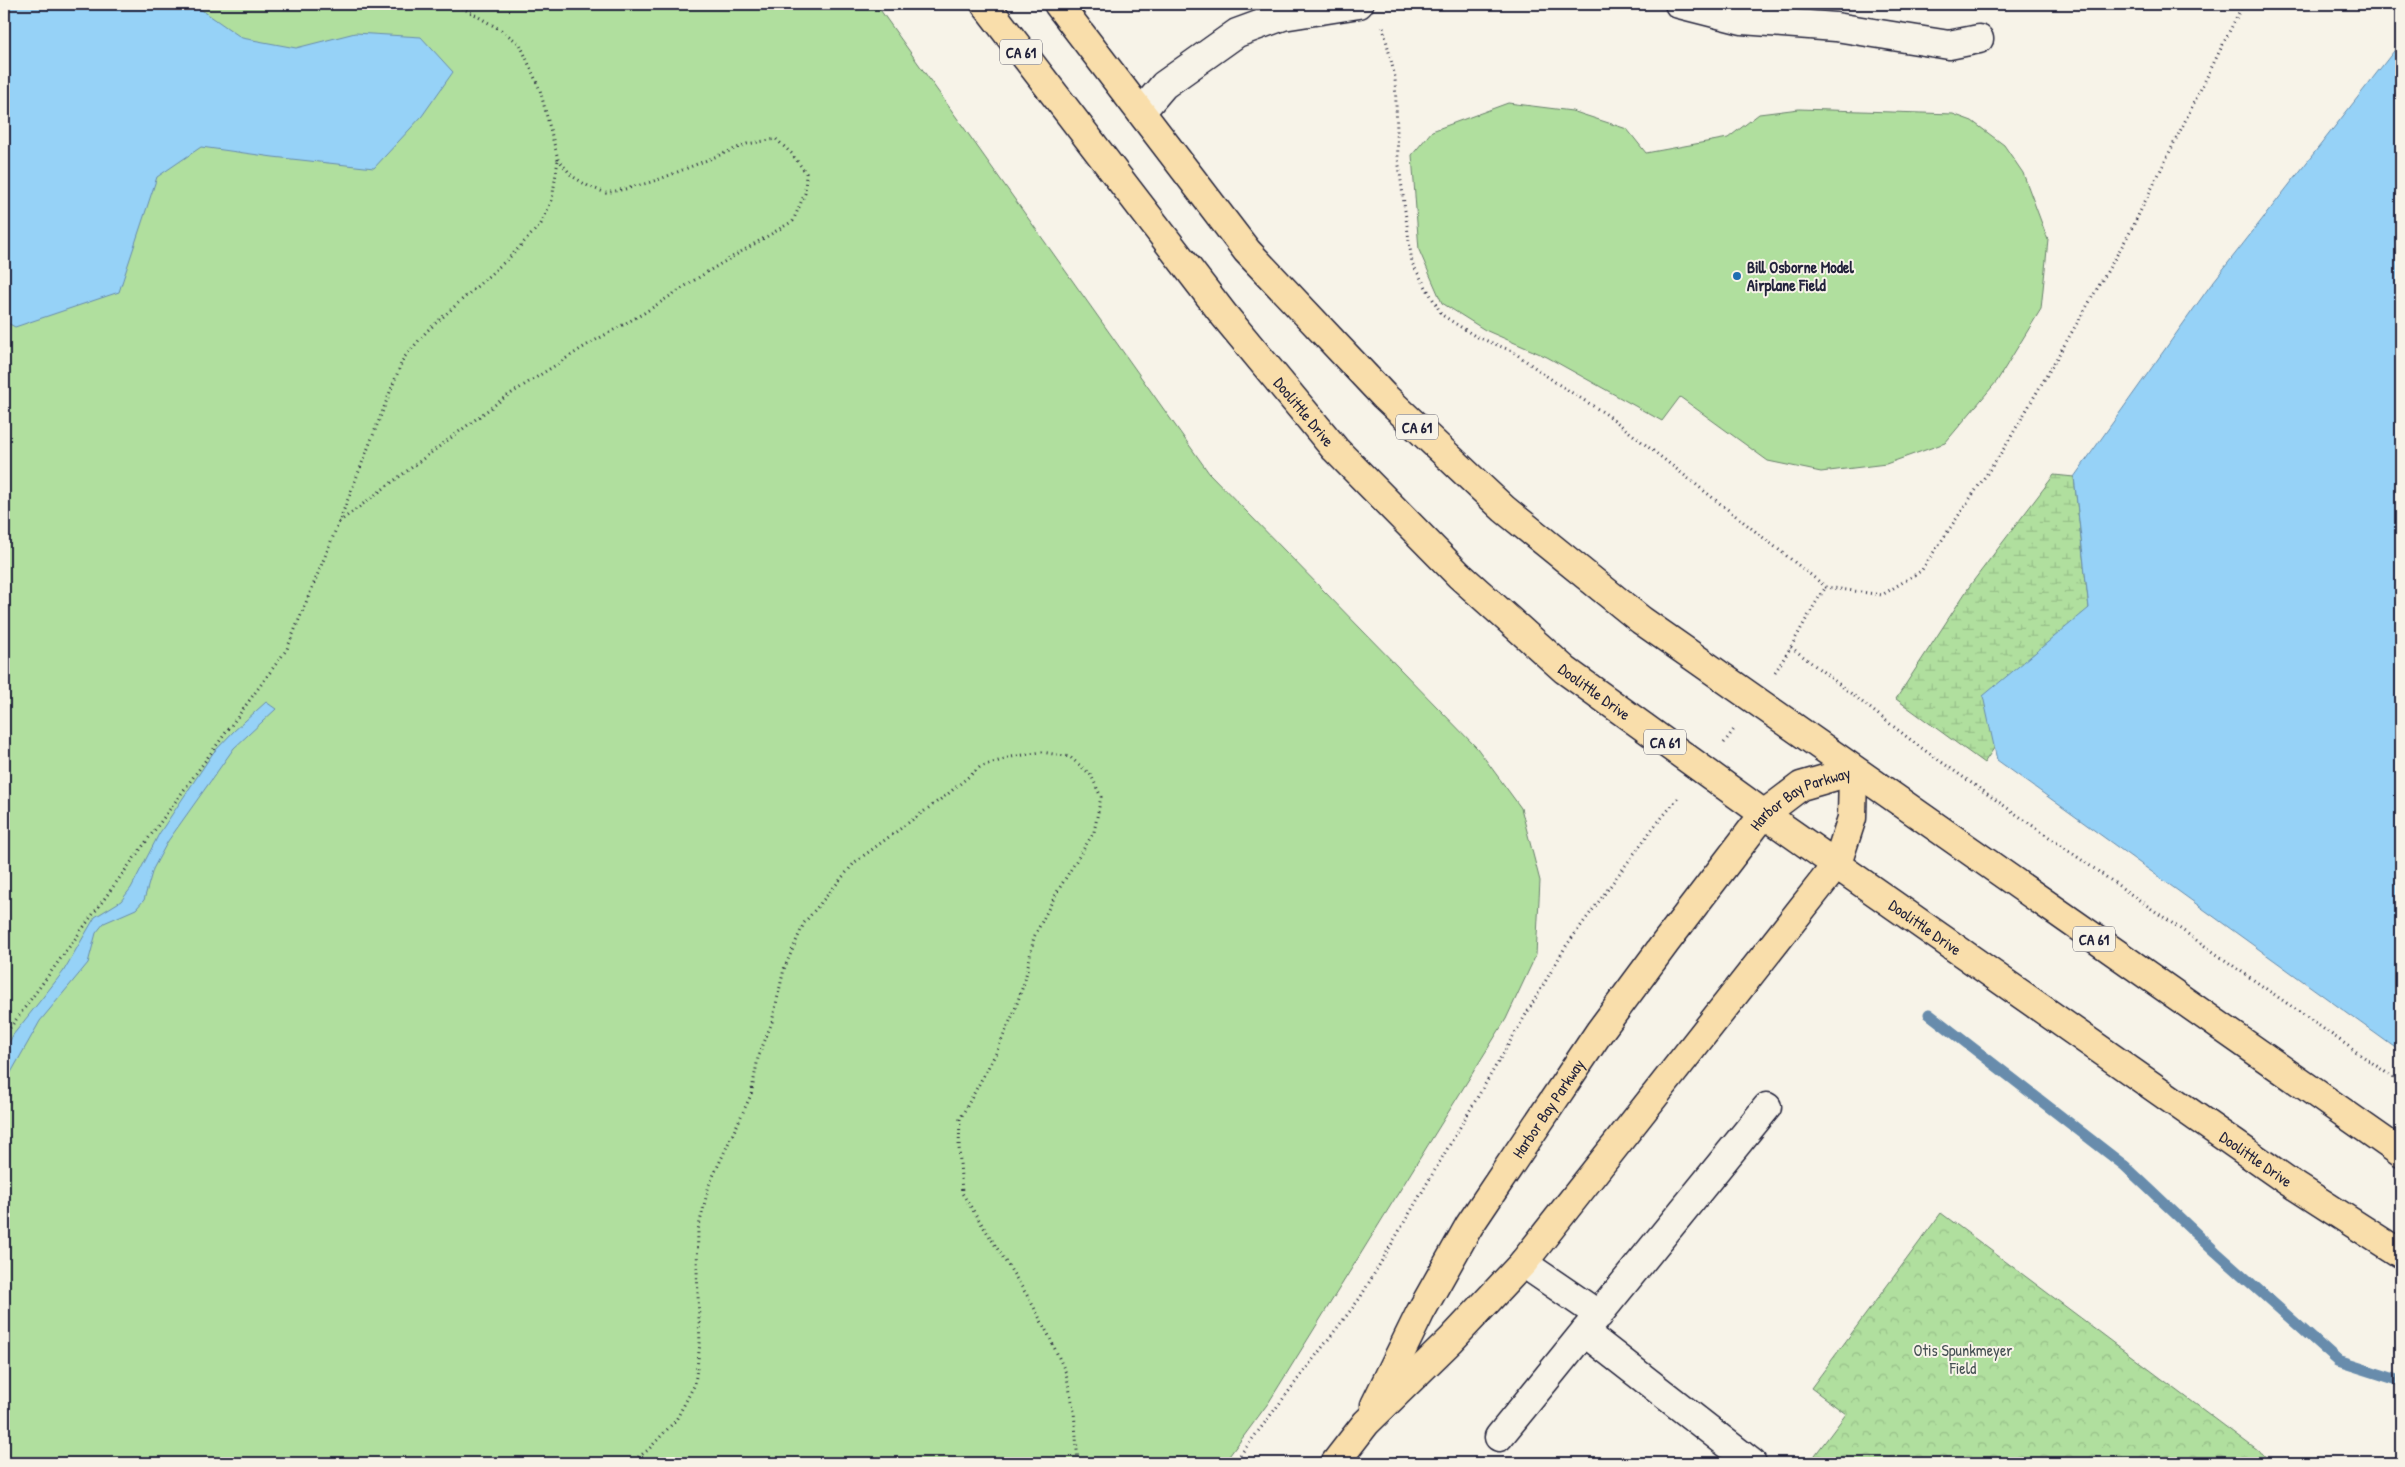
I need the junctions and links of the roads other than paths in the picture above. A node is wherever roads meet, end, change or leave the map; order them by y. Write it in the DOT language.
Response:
graph roads {
  1 [pos="985,4"];
  2 [pos="1058,4"];
  3 [pos="1359,4"];
  4 [pos="1679,4"];
  5 [pos="1979,39"];
  6 [pos="1141,112"];
  7 [pos="1853,770"];
  8 [pos="1764,814"];
  9 [pos="1837,864"];
  10 [pos="1767,1107"];
  11 [pos="2401,1153"];
  12 [pos="2401,1254"];
  13 [pos="1524,1263"];
  14 [pos="1591,1323"];
  15 [pos="1366,1423"];
  16 [pos="1499,1437"];
  17 [pos="1335,1463"];
  18 [pos="1752,1463"];
  1 -- 8 [label="main road, Doolittle Drive / CA 61"];
  2 -- 6 [label="main road, CA 61"];
  3 -- 6 [label="lane"];
  4 -- 5 [label="lane"];
  6 -- 7 [label="main road, CA 61"];
  7 -- 8 [label="main road, Harbor Bay Parkway"];
  7 -- 9 [label="main road, Harbor Bay Parkway"];
  7 -- 11 [label="main road, CA 61"];
  8 -- 9 [label="main road, Doolittle Drive / CA 61"];
  8 -- 15 [label="main road, Harbor Bay Parkway"];
  9 -- 12 [label="main road, Doolittle Drive / CA 61"];
  9 -- 13 [label="main road, Harbor Bay Parkway"];
  10 -- 14 [label="lane"];
  13 -- 14 [label="lane"];
  13 -- 15 [label="main road, Harbor Bay Parkway"];
  14 -- 16 [label="lane"];
  14 -- 18 [label="lane"];
  15 -- 17 [label="main road, Harbor Bay Parkway"];
}
